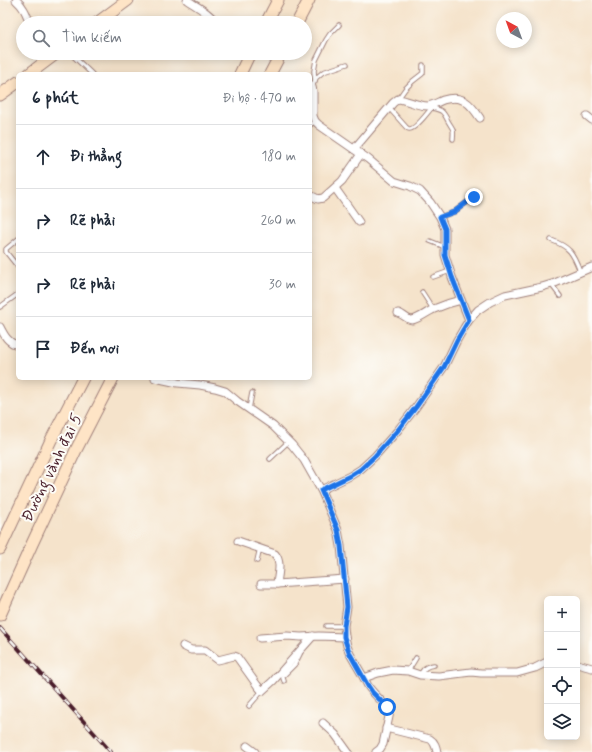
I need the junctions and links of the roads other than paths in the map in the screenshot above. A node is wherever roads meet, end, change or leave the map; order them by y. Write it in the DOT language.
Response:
graph roads {
  1 [pos="16,0"];
  2 [pos="128,0"];
  3 [pos="187,0"];
  4 [pos="278,0"];
  5 [pos="309,0"];
  6 [pos="27,16"];
  7 [pos="106,16"];
  8 [pos="209,16"];
  9 [pos="270,16"];
  10 [pos="301,16"];
  11 [pos="339,25"];
  12 [pos="44,60"];
  13 [pos="77,60"];
  14 [pos="244,60"];
  15 [pos="277,60"];
  16 [pos="347,64"];
  17 [pos="423,65"];
  18 [pos="31,72"];
  19 [pos="90,72"];
  20 [pos="240,72"];
  21 [pos="271,72"];
  22 [pos="16,84"];
  23 [pos="312,84"];
  24 [pos="0,96"];
  25 [pos="398,99"];
  26 [pos="433,106"];
  27 [pos="389,108"];
  28 [pos="480,118"];
  29 [pos="312,123"];
  30 [pos="454,139"];
  31 [pos="354,149"];
  32 [pos="361,154"];
  33 [pos="335,188"];
  34 [pos="312,197"];
  35 [pos="474,197"];
  36 [pos="440,217"];
  37 [pos="360,222"];
  38 [pos="552,240"];
  39 [pos="16,241"];
  40 [pos="430,241"];
  41 [pos="445,247"];
  42 [pos="16,264"];
  43 [pos="592,267"];
  44 [pos="450,271"];
  45 [pos="580,272"];
  46 [pos="433,277"];
  47 [pos="551,284"];
  48 [pos="422,292"];
  49 [pos="16,295"];
  50 [pos="560,296"];
  51 [pos="461,300"];
  52 [pos="0,307"];
  53 [pos="433,309"];
  54 [pos="398,313"];
  55 [pos="469,320"];
  56 [pos="0,327"];
  57 [pos="16,344"];
  58 [pos="82,380"];
  59 [pos="112,380"];
  60 [pos="164,380"];
  61 [pos="252,393"];
  62 [pos="249,409"];
  63 [pos="288,442"];
  64 [pos="270,459"];
  65 [pos="321,490"];
  66 [pos="238,541"];
  67 [pos="260,548"];
  68 [pos="0,549"];
  69 [pos="257,561"];
  70 [pos="345,579"];
  71 [pos="261,584"];
  72 [pos="277,584"];
  73 [pos="0,615"];
  74 [pos="326,626"];
  75 [pos="344,626"];
  76 [pos="313,636"];
  77 [pos="344,637"];
  78 [pos="260,638"];
  79 [pos="183,646"];
  80 [pos="303,648"];
  81 [pos="416,658"];
  82 [pos="544,664"];
  83 [pos="434,665"];
  84 [pos="580,665"];
  85 [pos="592,668"];
  86 [pos="408,671"];
  87 [pos="420,675"];
  88 [pos="364,678"];
  89 [pos="284,680"];
  90 [pos="262,691"];
  91 [pos="249,706"];
  92 [pos="323,723"];
  93 [pos="386,728"];
  94 [pos="246,746"];
  95 [pos="256,752"];
  96 [pos="348,752"];
  97 [pos="376,752"];
  98 [pos="437,752"];
  1 -- 6 [label="street"];
  2 -- 7 [label="main road"];
  3 -- 8 [label="street"];
  4 -- 9 [label="main road"];
  5 -- 10 [label="main road"];
  11 -- 23 [label="lane"];
  12 -- 18 [label="main road"];
  13 -- 19 [label="lane"];
  14 -- 20 [label="main road"];
  15 -- 21 [label="main road"];
  16 -- 23 [label="lane"];
  17 -- 25 [label="lane"];
  22 -- 24 [label="main road"];
  23 -- 29 [label="street"];
  25 -- 26 [label="street"];
  25 -- 27 [label="street"];
  26 -- 27 [label="lane"];
  26 -- 28 [label="street"];
  26 -- 30 [label="lane"];
  27 -- 31 [label="street"];
  29 -- 31 [label="street"];
  31 -- 32 [label="street"];
  32 -- 33 [label="street"];
  32 -- 36 [label="street"];
  33 -- 34 [label="street"];
  33 -- 37 [label="street"];
  35 -- 36 [label="lane"];
  36 -- 41 [label="street"];
  38 -- 45 [label="lane"];
  39 -- 42 [label="lane"];
  40 -- 41 [label="lane"];
  41 -- 44 [label="street"];
  43 -- 45 [label="street"];
  44 -- 46 [label="lane"];
  44 -- 51 [label="street"];
  45 -- 47 [label="street"];
  47 -- 50 [label="lane"];
  47 -- 55 [label="street"];
  48 -- 53 [label="lane"];
  49 -- 52 [label="lane"];
  51 -- 53 [label="street"];
  51 -- 55 [label="street"];
  53 -- 54 [label="street"];
  55 -- 65 [label="street"];
  56 -- 57 [label="street"];
  58 -- 68 [label="main road, Đường vành đai 5"];
  59 -- 73 [label="main road, Đường vành đai 5"];
  60 -- 62 [label="street"];
  61 -- 62 [label="lane"];
  62 -- 63 [label="street"];
  63 -- 64 [label="lane"];
  63 -- 65 [label="street"];
  65 -- 70 [label="street"];
  66 -- 67 [label="street"];
  67 -- 69 [label="lane"];
  67 -- 72 [label="street"];
  70 -- 72 [label="street"];
  70 -- 75 [label="street"];
  71 -- 72 [label="street"];
  74 -- 75 [label="lane"];
  75 -- 77 [label="street"];
  76 -- 77 [label="street"];
  76 -- 78 [label="street"];
  76 -- 80 [label="street"];
  77 -- 88 [label="street"];
  79 -- 90 [label="street"];
  80 -- 89 [label="lane"];
  80 -- 90 [label="street"];
  81 -- 86 [label="lane"];
  82 -- 87 [label="street"];
  83 -- 87 [label="lane"];
  84 -- 85 [label="street"];
  86 -- 87 [label="street"];
  86 -- 88 [label="street"];
  88 -- 93 [label="street"];
  90 -- 91 [label="lane"];
  92 -- 96 [label="street"];
  93 -- 97 [label="street"];
  93 -- 98 [label="street"];
  94 -- 95 [label="street"];
}
